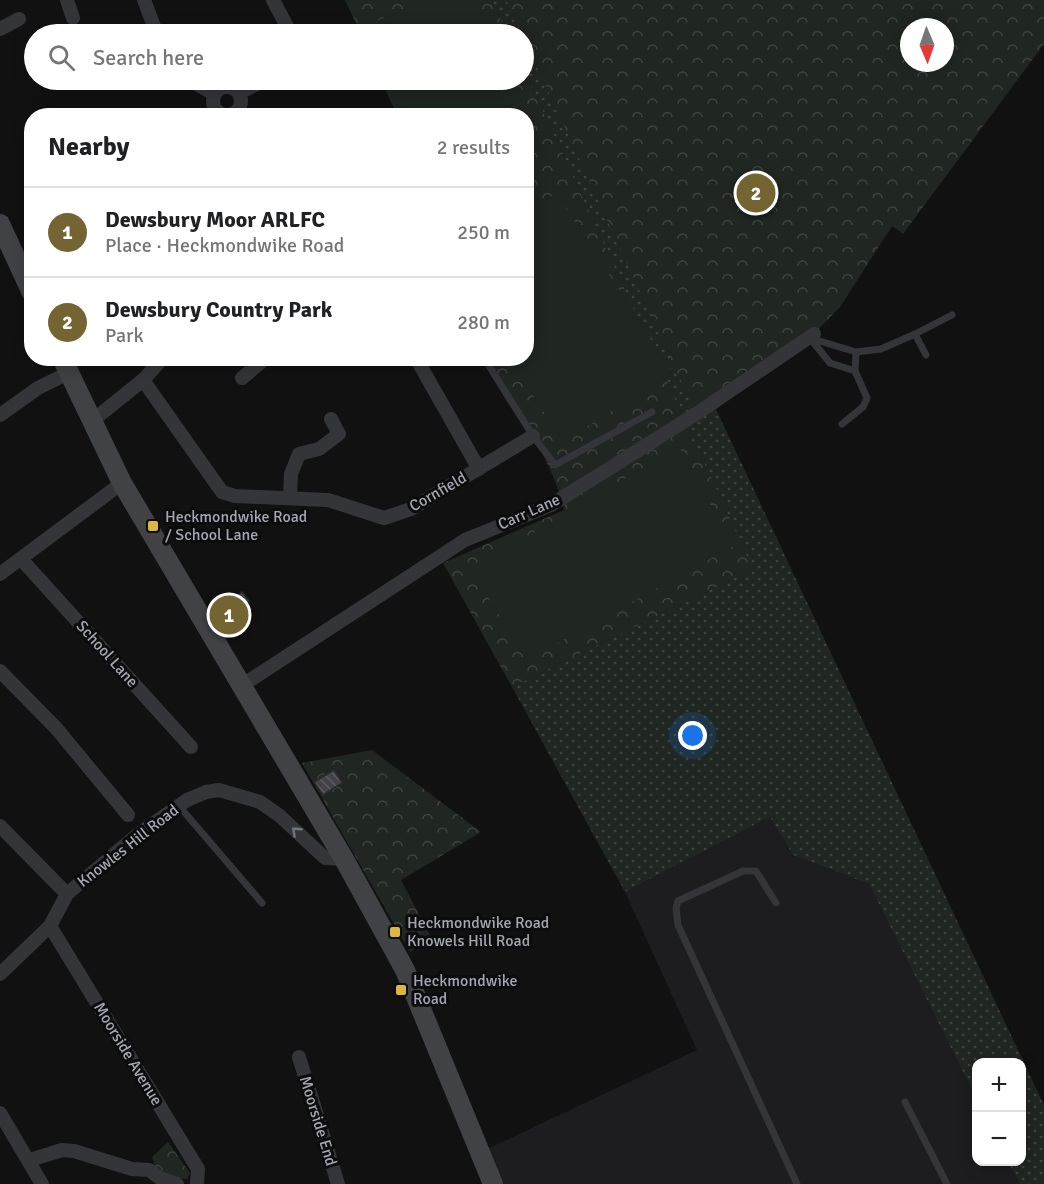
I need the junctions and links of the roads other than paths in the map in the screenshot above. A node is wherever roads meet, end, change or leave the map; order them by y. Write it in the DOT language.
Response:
graph roads {
  1 [pos="66,0"];
  2 [pos="144,0"];
  3 [pos="273,0"];
  4 [pos="73,18"];
  5 [pos="19,20"];
  6 [pos="153,24"];
  7 [pos="286,24"];
  8 [pos="0,29"];
  9 [pos="208,90"];
  10 [pos="222,90"];
  11 [pos="233,90"];
  12 [pos="245,90"];
  13 [pos="239,93"];
  14 [pos="215,94"];
  15 [pos="215,108"];
  16 [pos="240,108"];
  17 [pos="0,224"];
  18 [pos="24,276"];
  19 [pos="952,315"];
  20 [pos="915,334"];
  21 [pos="812,336"];
  22 [pos="856,352"];
  23 [pos="926,355"];
  24 [pos="65,366"];
  25 [pos="156,366"];
  26 [pos="256,366"];
  27 [pos="421,366"];
  28 [pos="489,366"];
  29 [pos="855,371"];
  30 [pos="242,378"];
  31 [pos="143,380"];
  32 [pos="652,412"];
  33 [pos="0,415"];
  34 [pos="331,420"];
  35 [pos="92,421"];
  36 [pos="842,424"];
  37 [pos="533,436"];
  38 [pos="479,469"];
  39 [pos="122,483"];
  40 [pos="290,496"];
  41 [pos="22,560"];
  42 [pos="0,574"];
  43 [pos="0,671"];
  44 [pos="241,686"];
  45 [pos="191,747"];
  46 [pos="179,806"];
  47 [pos="128,815"];
  48 [pos="0,826"];
  49 [pos="344,859"];
  50 [pos="67,894"];
  51 [pos="262,903"];
  52 [pos="776,903"];
  53 [pos="50,926"];
  54 [pos="0,974"];
  55 [pos="299,1057"];
  56 [pos="905,1102"];
  57 [pos="0,1113"];
  58 [pos="30,1160"];
  59 [pos="42,1184"];
  60 [pos="177,1184"];
  61 [pos="197,1184"];
  62 [pos="338,1184"];
  63 [pos="493,1184"];
  64 [pos="797,1184"];
  65 [pos="947,1184"];
  1 -- 4 [label="street"];
  2 -- 6 [label="street"];
  3 -- 7 [label="street"];
  5 -- 8 [label="street"];
  9 -- 14 [label="street"];
  10 -- 14 [label="street"];
  11 -- 13 [label="street"];
  12 -- 13 [label="street"];
  13 -- 16 [label="street"];
  14 -- 15 [label="street"];
  17 -- 18 [label="main road"];
  19 -- 20 [label="lane"];
  20 -- 22 [label="lane"];
  20 -- 23 [label="lane"];
  21 -- 22 [label="lane"];
  21 -- 29 [label="lane"];
  21 -- 44 [label="street, Carr Lane"];
  22 -- 29 [label="lane"];
  24 -- 33 [label="street"];
  24 -- 35 [label="main road"];
  25 -- 31 [label="street"];
  26 -- 30 [label="street"];
  27 -- 38 [label="street"];
  28 -- 37 [label="lane"];
  29 -- 36 [label="lane"];
  31 -- 35 [label="street"];
  31 -- 40 [label="street, Cornfield"];
  32 -- 37 [label="lane"];
  34 -- 40 [label="street"];
  35 -- 39 [label="main road"];
  37 -- 38 [label="street, Cornfield"];
  38 -- 40 [label="street, Cornfield"];
  39 -- 41 [label="street"];
  39 -- 44 [label="main road"];
  41 -- 42 [label="street"];
  41 -- 45 [label="street, School Lane"];
  43 -- 47 [label="street"];
  44 -- 49 [label="main road"];
  49 -- 46 [label="street, Knowles Hill Road, one-way"];
  46 -- 50 [label="street, Knowles Hill Road"];
  46 -- 51 [label="lane"];
  48 -- 50 [label="street"];
  49 -- 63 [label="main road"];
  50 -- 53 [label="street, Knowles Hill Road"];
  52 -- 64 [label="lane"];
  53 -- 54 [label="street, Knowles Hill Road"];
  53 -- 61 [label="street, Moorside Avenue"];
  55 -- 62 [label="street, Moorside End"];
  56 -- 65 [label="lane"];
  57 -- 58 [label="street"];
  58 -- 59 [label="street"];
  58 -- 60 [label="street"];
}
